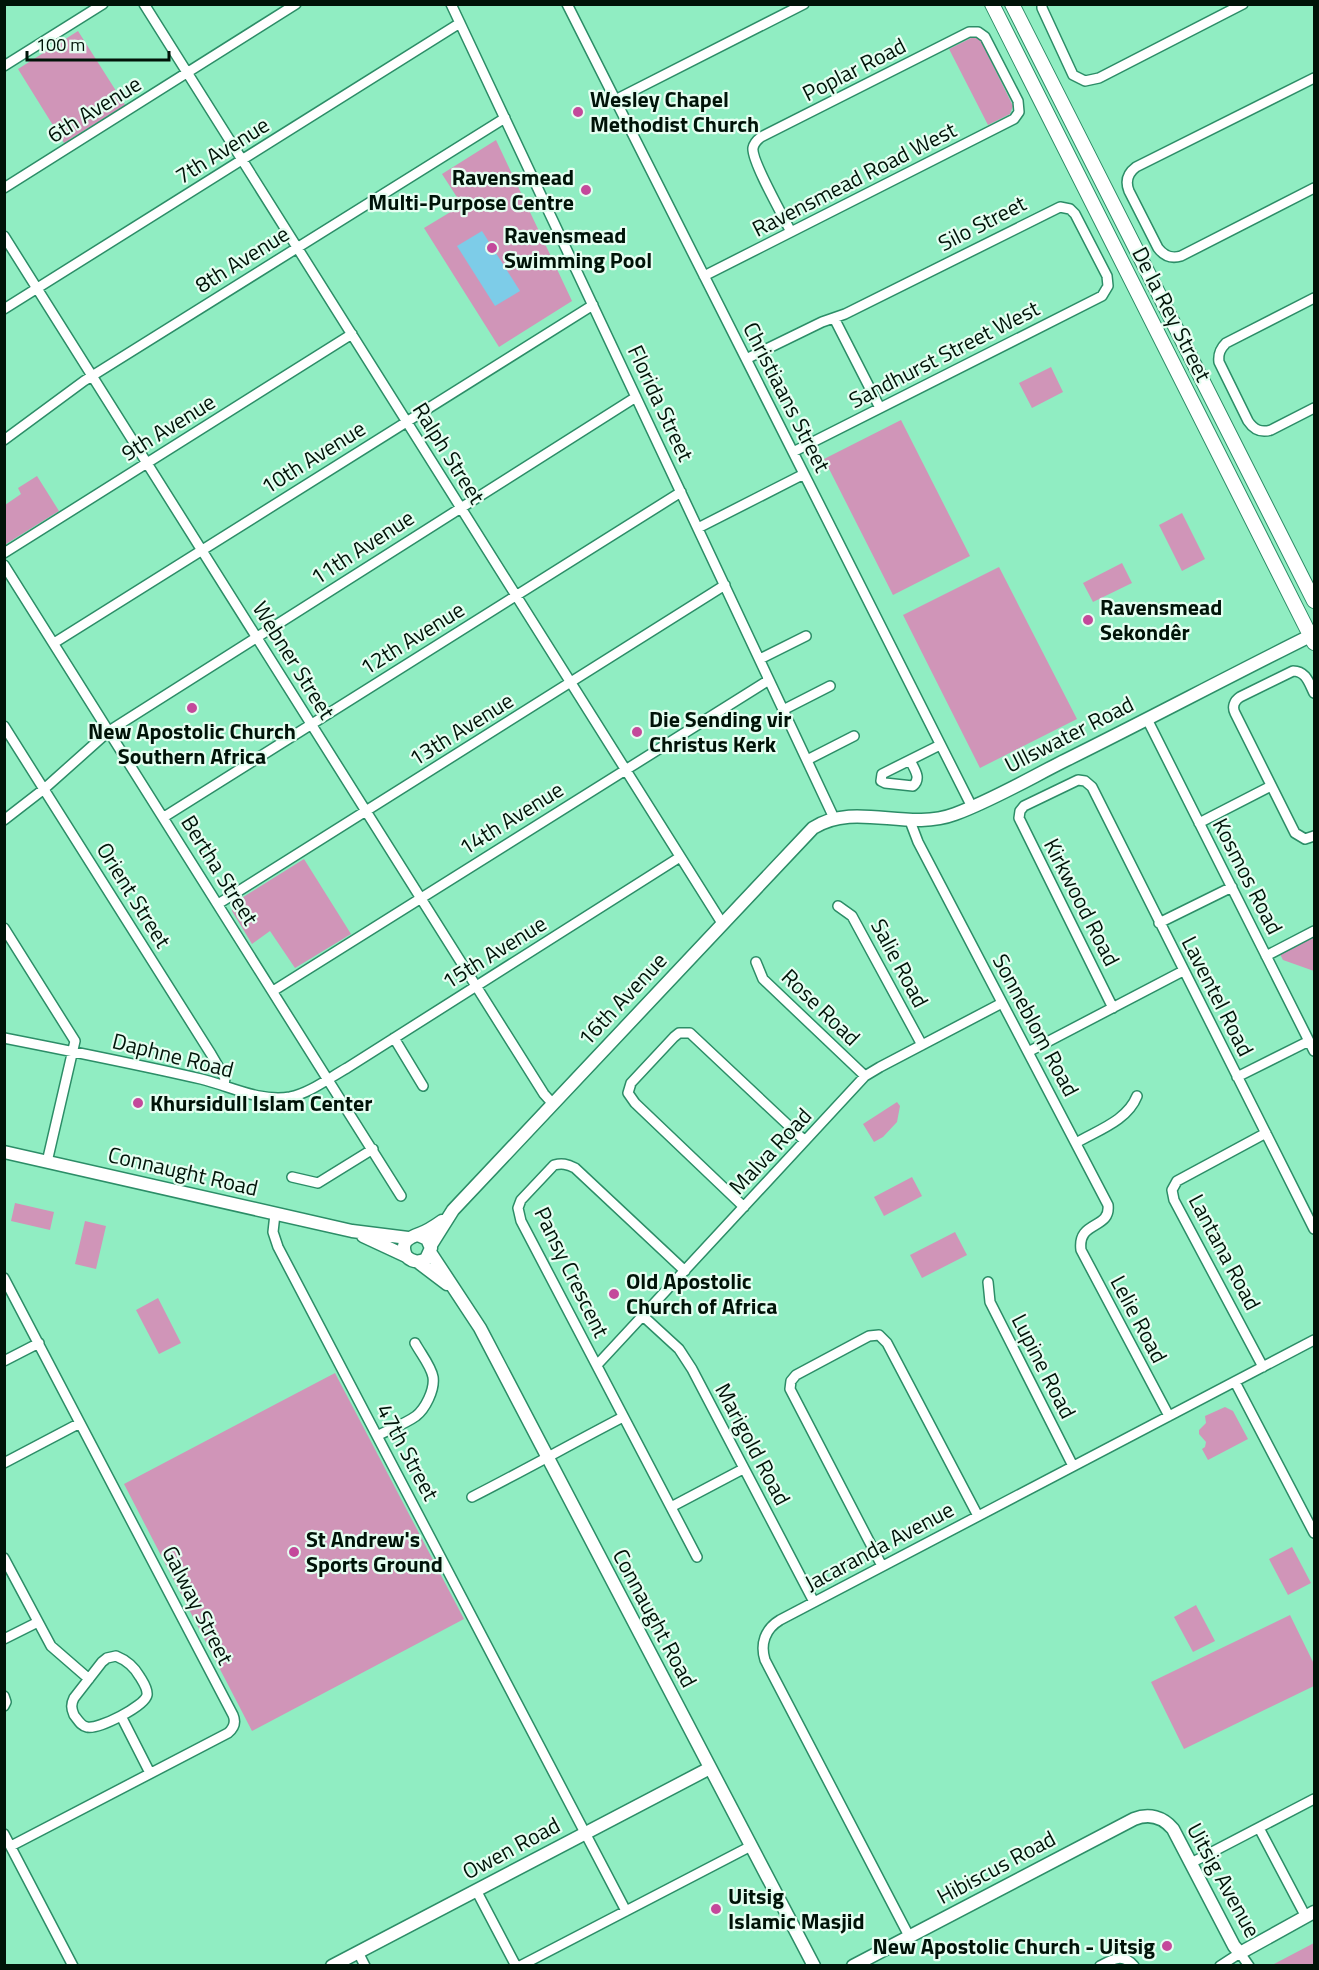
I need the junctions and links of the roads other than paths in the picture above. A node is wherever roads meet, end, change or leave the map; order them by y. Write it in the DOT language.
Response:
graph roads {
  1 [pos="103,4"];
  2 [pos="144,4"];
  3 [pos="296,4"];
  4 [pos="451,4"];
  5 [pos="567,4"];
  6 [pos="804,4"];
  7 [pos="992,4"];
  8 [pos="1012,4"];
  9 [pos="1042,4"];
  10 [pos="1243,4"];
  11 [pos="460,23"];
  12 [pos="4,66"];
  13 [pos="187,73"];
  14 [pos="1314,78"];
  15 [pos="615,100"];
  16 [pos="1019,112"];
  17 [pos="505,118"];
  18 [pos="242,160"];
  19 [pos="4,188"];
  20 [pos="1314,188"];
  21 [pos="791,232"];
  22 [pos="4,236"];
  23 [pos="297,248"];
  24 [pos="704,276"];
  25 [pos="1108,286"];
  26 [pos="38,289"];
  27 [pos="1314,298"];
  28 [pos="593,305"];
  29 [pos="4,309"];
  30 [pos="834,318"];
  31 [pos="352,334"];
  32 [pos="746,359"];
  33 [pos="93,376"];
  34 [pos="636,397"];
  35 [pos="880,408"];
  36 [pos="1314,408"];
  37 [pos="406,422"];
  38 [pos="4,440"];
  39 [pos="793,452"];
  40 [pos="147,463"];
  41 [pos="804,474"];
  42 [pos="681,492"];
  43 [pos="460,507"];
  44 [pos="698,528"];
  45 [pos="202,550"];
  46 [pos="4,553"];
  47 [pos="4,565"];
  48 [pos="725,585"];
  49 [pos="516,596"];
  50 [pos="1314,601"];
  51 [pos="806,636"];
  52 [pos="257,637"];
  53 [pos="1313,638"];
  54 [pos="54,643"];
  55 [pos="760,659"];
  56 [pos="769,680"];
  57 [pos="571,683"];
  58 [pos="830,686"];
  59 [pos="1314,693"];
  60 [pos="783,710"];
  61 [pos="1147,719"];
  62 [pos="312,724"];
  63 [pos="4,726"];
  64 [pos="109,731"];
  65 [pos="854,736"];
  66 [pos="940,745"];
  67 [pos="807,760"];
  68 [pos="910,760"];
  69 [pos="625,769"];
  70 [pos="1271,786"];
  71 [pos="44,789"];
  72 [pos="972,807"];
  73 [pos="366,811"];
  74 [pos="1019,814"];
  75 [pos="164,818"];
  76 [pos="834,818"];
  77 [pos="4,820"];
  78 [pos="910,821"];
  79 [pos="1199,823"];
  80 [pos="1314,836"];
  81 [pos="680,857"];
  82 [pos="1232,887"];
  83 [pos="421,898"];
  84 [pos="218,904"];
  85 [pos="838,906"];
  86 [pos="722,923"];
  87 [pos="1159,923"];
  88 [pos="4,928"];
  89 [pos="1314,931"];
  90 [pos="1266,956"];
  91 [pos="756,962"];
  92 [pos="1184,970"];
  93 [pos="476,986"];
  94 [pos="273,991"];
  95 [pos="1002,1003"];
  96 [pos="1113,1008"];
  97 [pos="4,1038"];
  98 [pos="394,1038"];
  99 [pos="1309,1041"];
  100 [pos="922,1045"];
  101 [pos="1314,1051"];
  102 [pos="73,1052"];
  103 [pos="1028,1052"];
  104 [pos="866,1076"];
  105 [pos="1237,1077"];
  106 [pos="328,1078"];
  107 [pos="224,1086"];
  108 [pos="423,1086"];
  109 [pos="1137,1096"];
  110 [pos="552,1104"];
  111 [pos="1266,1133"];
  112 [pos="805,1141"];
  113 [pos="1076,1143"];
  114 [pos="373,1149"];
  115 [pos="4,1152"];
  116 [pos="47,1162"];
  117 [pos="292,1177"];
  118 [pos="401,1196"];
  119 [pos="744,1207"];
  120 [pos="275,1214"];
  121 [pos="448,1217"];
  122 [pos="1314,1229"];
  123 [pos="352,1231"];
  124 [pos="413,1236"];
  125 [pos="1082,1238"];
  126 [pos="431,1248"];
  127 [pos="406,1256"];
  128 [pos="418,1262"];
  129 [pos="685,1271"];
  130 [pos="4,1278"];
  131 [pos="988,1282"];
  132 [pos="457,1292"];
  133 [pos="643,1316"];
  134 [pos="1314,1340"];
  135 [pos="39,1343"];
  136 [pos="415,1343"];
  137 [pos="4,1361"];
  138 [pos="597,1365"];
  139 [pos="1263,1367"];
  140 [pos="1235,1382"];
  141 [pos="623,1416"];
  142 [pos="1169,1416"];
  143 [pos="81,1423"];
  144 [pos="377,1436"];
  145 [pos="548,1458"];
  146 [pos="4,1463"];
  147 [pos="1073,1466"];
  148 [pos="743,1469"];
  149 [pos="472,1497"];
  150 [pos="671,1507"];
  151 [pos="978,1516"];
  152 [pos="1314,1533"];
  153 [pos="697,1557"];
  154 [pos="4,1558"];
  155 [pos="882,1566"];
  156 [pos="814,1602"];
  157 [pos="38,1622"];
  158 [pos="4,1639"];
  159 [pos="89,1679"];
  160 [pos="4,1696"];
  161 [pos="4,1706"];
  162 [pos="121,1716"];
  163 [pos="710,1768"];
  164 [pos="150,1773"];
  165 [pos="1314,1799"];
  166 [pos="1160,1819"];
  167 [pos="1259,1828"];
  168 [pos="585,1833"];
  169 [pos="4,1834"];
  170 [pos="11,1846"];
  171 [pos="751,1846"];
  172 [pos="1191,1863"];
  173 [pos="476,1890"];
  174 [pos="626,1911"];
  175 [pos="1310,1914"];
  176 [pos="909,1936"];
  177 [pos="358,1952"];
  178 [pos="1240,1953"];
  179 [pos="73,1965"];
  180 [pos="332,1965"];
  181 [pos="365,1965"];
  182 [pos="518,1965"];
  183 [pos="814,1965"];
  184 [pos="853,1965"];
  185 [pos="1100,1965"];
  186 [pos="1134,1965"];
  187 [pos="1220,1965"];
  188 [pos="1249,1965"];
  1 -- 12 [label="street"];
  2 -- 13 [label="street, Ralph Street"];
  3 -- 13 [label="street, 6th Avenue"];
  4 -- 11 [label="street, Florida Street"];
  5 -- 15 [label="street, Christiaans Street"];
  6 -- 15 [label="street"];
  7 -- 53 [label="main road, De la Rey Street"];
  8 -- 50 [label="main road, De la Rey Street"];
  9 -- 10 [label="street"];
  11 -- 17 [label="street, Florida Street"];
  11 -- 18 [label="street, 7th Avenue"];
  13 -- 18 [label="street, Ralph Street"];
  13 -- 19 [label="street, 6th Avenue"];
  14 -- 20 [label="street"];
  15 -- 24 [label="street, Christiaans Street"];
  16 -- 21 [label="street, Ravensmead Road West"];
  16 -- 21 [label="street, Poplar Road"];
  17 -- 23 [label="street, 8th Avenue"];
  17 -- 28 [label="street, Florida Street"];
  18 -- 23 [label="street, Ralph Street"];
  18 -- 26 [label="street, 7th Avenue"];
  21 -- 24 [label="street, Ravensmead Road West"];
  22 -- 26 [label="street, Webner Street"];
  23 -- 31 [label="street, Ralph Street"];
  23 -- 33 [label="street, 8th Avenue"];
  24 -- 32 [label="street, Christiaans Street"];
  25 -- 30 [label="street, Silo Street"];
  25 -- 35 [label="street, Sandhurst Street West"];
  26 -- 29 [label="street, 7th Avenue"];
  26 -- 33 [label="street, Webner Street"];
  27 -- 36 [label="street"];
  28 -- 34 [label="street, Florida Street"];
  28 -- 37 [label="street, 10th Avenue"];
  30 -- 32 [label="street, Silo Street"];
  30 -- 35 [label="street"];
  31 -- 37 [label="street, Ralph Street"];
  31 -- 40 [label="street, 9th Avenue"];
  32 -- 39 [label="street, Christiaans Street"];
  33 -- 38 [label="street, 8th Avenue"];
  33 -- 40 [label="street, Webner Street"];
  34 -- 42 [label="street, Florida Street"];
  34 -- 43 [label="street, 11th Avenue"];
  35 -- 39 [label="street, Sandhurst Street West"];
  37 -- 43 [label="street, Ralph Street"];
  37 -- 45 [label="street, 10th Avenue"];
  39 -- 41 [label="street, Christiaans Street"];
  40 -- 45 [label="street, Webner Street"];
  40 -- 46 [label="street, 9th Avenue"];
  41 -- 44 [label="street"];
  41 -- 66 [label="street, Christiaans Street"];
  42 -- 44 [label="street, Florida Street"];
  42 -- 49 [label="street, 12th Avenue"];
  43 -- 49 [label="street, Ralph Street"];
  43 -- 52 [label="street, 11th Avenue"];
  44 -- 48 [label="street, Florida Street"];
  45 -- 52 [label="street, Webner Street"];
  45 -- 54 [label="street, 10th Avenue"];
  47 -- 54 [label="street, Bertha Street"];
  48 -- 55 [label="street, Florida Street"];
  48 -- 57 [label="street, 13th Avenue"];
  49 -- 57 [label="street, Ralph Street"];
  49 -- 62 [label="street, 12th Avenue"];
  51 -- 55 [label="street"];
  52 -- 62 [label="street, Webner Street"];
  52 -- 64 [label="street, 11th Avenue"];
  53 -- 61 [label="street, Ullswater Road"];
  54 -- 64 [label="street, Bertha Street"];
  55 -- 56 [label="street, Florida Street"];
  56 -- 60 [label="street, Florida Street"];
  56 -- 69 [label="street, 14th Avenue"];
  57 -- 69 [label="street, Ralph Street"];
  57 -- 73 [label="street, 13th Avenue"];
  58 -- 60 [label="street"];
  59 -- 70 [label="street"];
  60 -- 67 [label="street, Florida Street"];
  61 -- 72 [label="street, Ullswater Road"];
  61 -- 79 [label="street, Kosmos Road"];
  62 -- 73 [label="street, Webner Street"];
  62 -- 75 [label="street, 12th Avenue"];
  63 -- 71 [label="street, Orient Street"];
  64 -- 71 [label="street, 11th Avenue"];
  64 -- 75 [label="street, Bertha Street"];
  65 -- 67 [label="street"];
  66 -- 68 [label="street"];
  66 -- 72 [label="street, Christiaans Street"];
  67 -- 76 [label="street, Florida Street"];
  69 -- 81 [label="street, Ralph Street"];
  69 -- 83 [label="street, 14th Avenue"];
  70 -- 79 [label="street"];
  70 -- 80 [label="street"];
  71 -- 77 [label="street, 11th Avenue"];
  71 -- 107 [label="street, Orient Street"];
  72 -- 78 [label="street, Ullswater Road"];
  73 -- 83 [label="street, Webner Street"];
  73 -- 84 [label="street, 13th Avenue"];
  74 -- 87 [label="street, Laventel Road"];
  74 -- 96 [label="street, Kirkwood Road"];
  75 -- 84 [label="street, Bertha Street"];
  76 -- 78 [label="street, Ullswater Road"];
  76 -- 86 [label="street, 16th Avenue"];
  78 -- 95 [label="street, Sonneblom Road"];
  79 -- 82 [label="street, Kosmos Road"];
  81 -- 86 [label="street, Ralph Street"];
  81 -- 93 [label="street, 15th Avenue"];
  82 -- 87 [label="street"];
  82 -- 90 [label="street, Kosmos Road"];
  83 -- 93 [label="street, Webner Street"];
  83 -- 94 [label="street, 14th Avenue"];
  84 -- 94 [label="street, Bertha Street"];
  85 -- 100 [label="street, Salie Road"];
  86 -- 110 [label="street, 16th Avenue"];
  87 -- 92 [label="street, Laventel Road"];
  88 -- 102 [label="street"];
  89 -- 90 [label="street"];
  90 -- 99 [label="street, Kosmos Road"];
  91 -- 104 [label="street, Rose Road"];
  92 -- 96 [label="street"];
  92 -- 105 [label="street, Laventel Road"];
  93 -- 98 [label="street, 15th Avenue"];
  93 -- 110 [label="street, Webner Street"];
  94 -- 106 [label="street, Bertha Street"];
  95 -- 100 [label="street, Malva Road"];
  95 -- 103 [label="street, Sonneblom Road"];
  96 -- 103 [label="street"];
  97 -- 102 [label="street, Daphne Road"];
  98 -- 106 [label="street, 15th Avenue"];
  98 -- 108 [label="street"];
  99 -- 101 [label="street, Kosmos Road"];
  99 -- 105 [label="street"];
  100 -- 104 [label="street, Malva Road"];
  102 -- 107 [label="street, Daphne Road"];
  102 -- 116 [label="street"];
  103 -- 113 [label="street, Sonneblom Road"];
  104 -- 112 [label="street, Malva Road"];
  105 -- 111 [label="street, Laventel Road"];
  106 -- 107 [label="street, Daphne Road"];
  106 -- 114 [label="street, Bertha Street"];
  109 -- 113 [label="street"];
  110 -- 121 [label="street, 16th Avenue"];
  111 -- 122 [label="street, Laventel Road"];
  111 -- 139 [label="street, Lantana Road"];
  112 -- 119 [label="street, Malva Road"];
  112 -- 119 [label="street"];
  113 -- 125 [label="street, Sonneblom Road"];
  114 -- 117 [label="street"];
  114 -- 118 [label="street, Bertha Street"];
  115 -- 116 [label="street, Connaught Road"];
  116 -- 120 [label="street, Connaught Road"];
  119 -- 129 [label="street, Malva Road"];
  120 -- 123 [label="street, Connaught Road"];
  120 -- 144 [label="street, 47th Street"];
  121 -- 124 [label="street, 16th Avenue"];
  121 -- 126 [label="street, 16th Avenue"];
  123 -- 124 [label="street, Connaught Road"];
  123 -- 127 [label="street, Connaught Road"];
  124 -- 126 [label="street"];
  124 -- 127 [label="street"];
  125 -- 142 [label="street, Lelie Road"];
  126 -- 128 [label="street"];
  126 -- 132 [label="street, Connaught Road"];
  127 -- 128 [label="street"];
  128 -- 132 [label="street, Connaught Road"];
  129 -- 133 [label="street, Malva Road"];
  129 -- 138 [label="street, Pansy Crescent"];
  130 -- 135 [label="street, Galway Street"];
  131 -- 147 [label="street, Lupine Road"];
  132 -- 145 [label="street, Connaught Road"];
  133 -- 138 [label="street, Malva Road"];
  133 -- 148 [label="street, Marigold Road"];
  134 -- 139 [label="street, Jacaranda Avenue"];
  135 -- 137 [label="street"];
  135 -- 143 [label="street, Galway Street"];
  136 -- 144 [label="street"];
  138 -- 141 [label="street, Pansy Crescent"];
  139 -- 140 [label="street, Jacaranda Avenue"];
  140 -- 142 [label="street, Jacaranda Avenue"];
  140 -- 152 [label="street"];
  141 -- 145 [label="street"];
  141 -- 150 [label="street, Pansy Crescent"];
  142 -- 147 [label="street, Jacaranda Avenue"];
  143 -- 146 [label="street"];
  143 -- 164 [label="street, Galway Street"];
  144 -- 168 [label="street, 47th Street"];
  145 -- 149 [label="street"];
  145 -- 163 [label="street, Connaught Road"];
  147 -- 151 [label="street, Jacaranda Avenue"];
  148 -- 150 [label="street"];
  148 -- 156 [label="street, Marigold Road"];
  150 -- 153 [label="street, Pansy Crescent"];
  151 -- 155 [label="street, Jacaranda Avenue"];
  151 -- 155 [label="street"];
  154 -- 157 [label="street"];
  155 -- 156 [label="street, Jacaranda Avenue"];
  156 -- 176 [label="street, Jacaranda Avenue"];
  157 -- 158 [label="street"];
  157 -- 159 [label="street"];
  159 -- 162 [label="street"];
  159 -- 162 [label="street"];
  160 -- 161 [label="street"];
  162 -- 164 [label="street"];
  163 -- 168 [label="street, Owen Road"];
  163 -- 171 [label="street, Connaught Road"];
  164 -- 170 [label="street, Galway Street"];
  165 -- 167 [label="street"];
  166 -- 172 [label="street, Uitsig Avenue"];
  166 -- 176 [label="street, Hibiscus Road"];
  167 -- 172 [label="street"];
  167 -- 175 [label="street"];
  168 -- 173 [label="street, Owen Road"];
  168 -- 174 [label="street, 47th Street"];
  169 -- 170 [label="street"];
  170 -- 179 [label="street"];
  171 -- 174 [label="street"];
  171 -- 183 [label="street, Connaught Road"];
  172 -- 178 [label="street, Uitsig Avenue"];
  173 -- 177 [label="street, Owen Road"];
  173 -- 182 [label="street"];
  174 -- 182 [label="street"];
  175 -- 178 [label="street"];
  176 -- 184 [label="street, Hibiscus Road"];
  177 -- 180 [label="street, Owen Road"];
  177 -- 181 [label="street"];
  178 -- 187 [label="street"];
  178 -- 188 [label="street, Uitsig Avenue"];
  185 -- 186 [label="street"];
}
